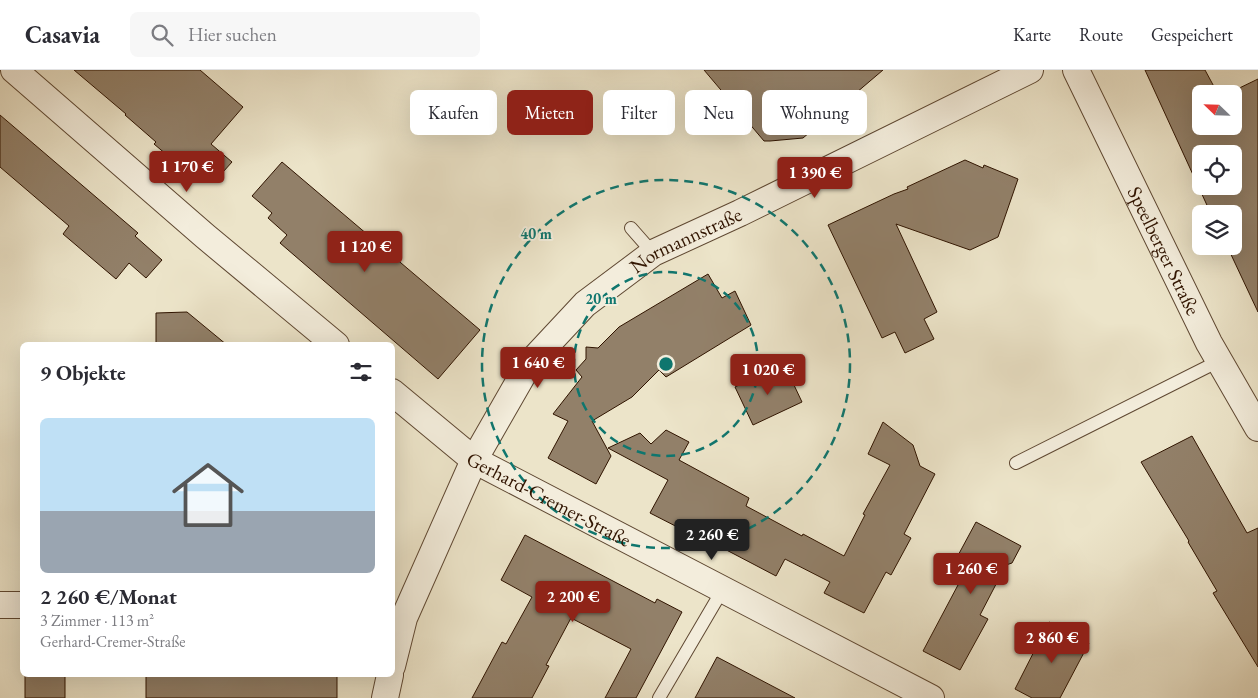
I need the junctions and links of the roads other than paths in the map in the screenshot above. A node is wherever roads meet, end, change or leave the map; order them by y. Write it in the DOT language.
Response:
graph roads {
  1 [pos="14,70"];
  2 [pos="1030,70"];
  3 [pos="1076,70"];
  4 [pos="631,228"];
  5 [pos="653,253"];
  6 [pos="332,342"];
  7 [pos="1220,361"];
  8 [pos="395,394"];
  9 [pos="1258,428"];
  10 [pos="474,460"];
  11 [pos="1016,462"];
  12 [pos="723,590"];
  13 [pos="20,604"];
  14 [pos="0,605"];
  15 [pos="398,617"];
  16 [pos="395,642"];
  17 [pos="390,677"];
  18 [pos="385,698"];
  19 [pos="659,698"];
  20 [pos="932,698"];
  1 -- 6 [label="street"];
  2 -- 5 [label="street, Normannstraße"];
  3 -- 7 [label="street, Speelberger Straße"];
  4 -- 5 [label="lane"];
  5 -- 10 [label="street, Normannstraße"];
  7 -- 9 [label="street, Speelberger Straße"];
  7 -- 11 [label="lane"];
  8 -- 10 [label="street, Gerhard-Cremer-Straße"];
  10 -- 12 [label="street, Gerhard-Cremer-Straße"];
  10 -- 15 [label="street, Normannstraße"];
  12 -- 19 [label="lane"];
  12 -- 20 [label="street, Gerhard-Cremer-Straße"];
  13 -- 14 [label="street"];
  15 -- 16 [label="street, Normannstraße"];
  17 -- 18 [label="street"];
}
